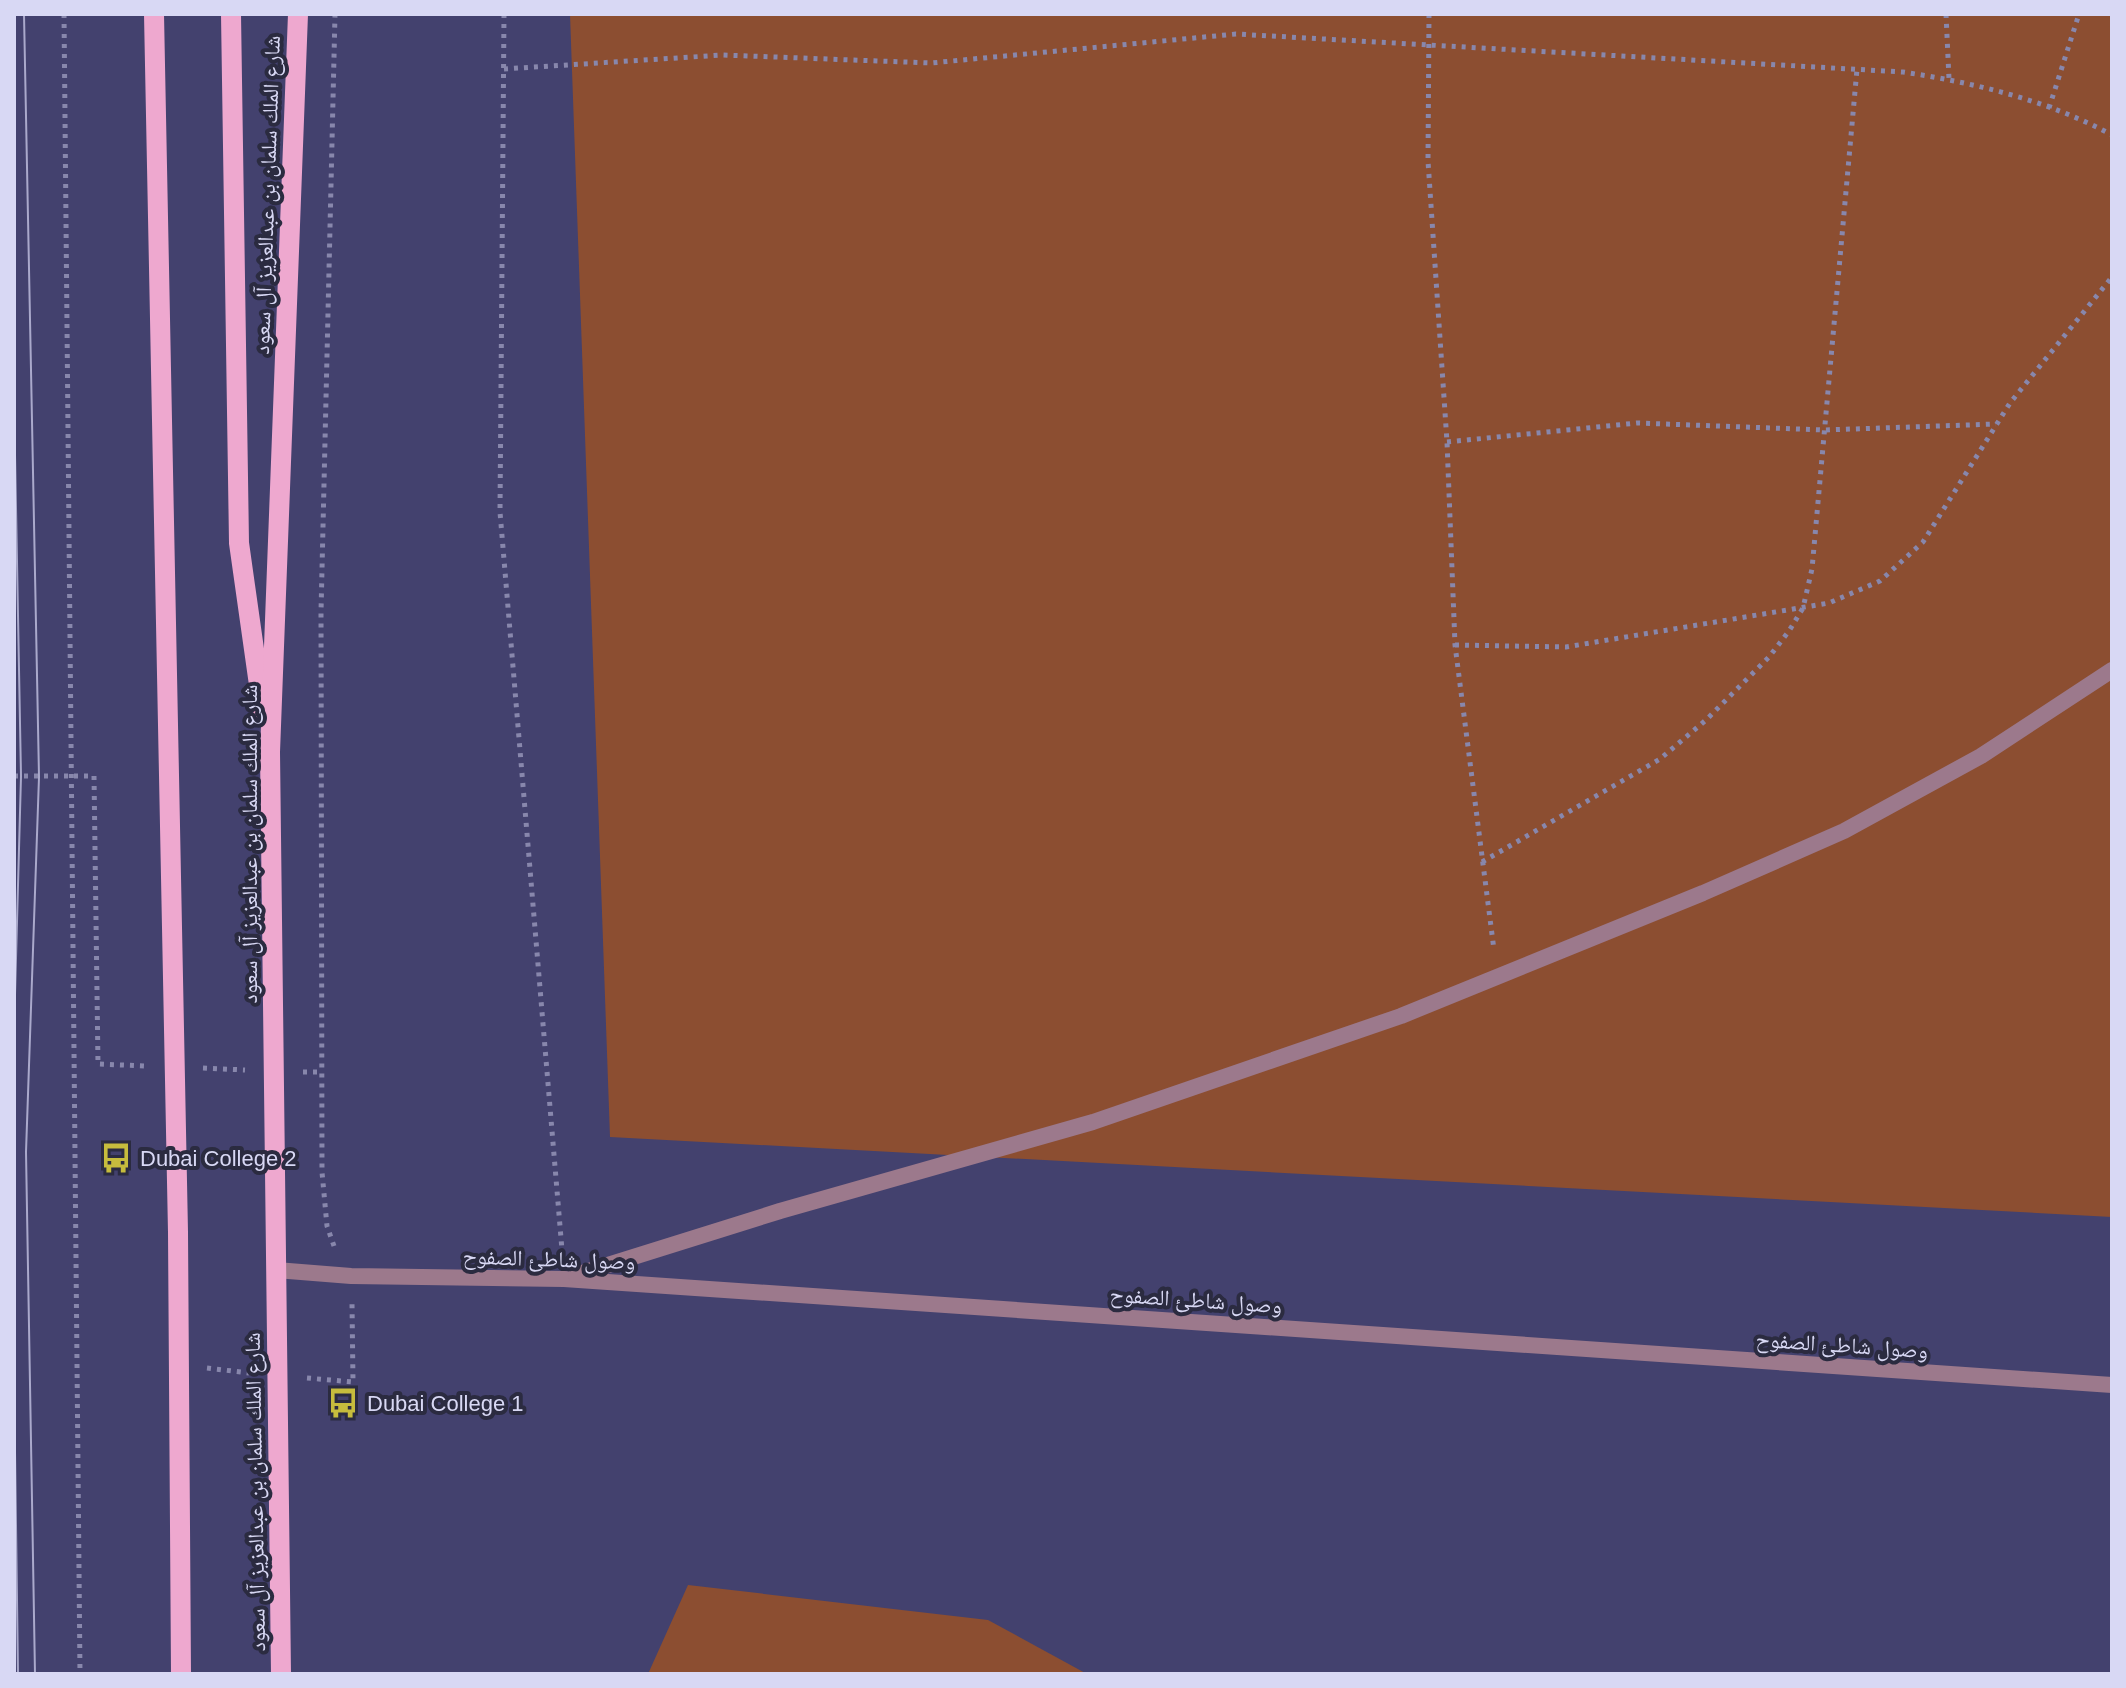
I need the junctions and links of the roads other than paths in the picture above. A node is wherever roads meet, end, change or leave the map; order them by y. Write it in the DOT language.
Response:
graph roads {
  1 [pos="154,14"];
  2 [pos="231,14"];
  3 [pos="298,14"];
  4 [pos="2112,670"];
  5 [pos="270,752"];
  6 [pos="276,1270"];
  7 [pos="564,1279"];
  8 [pos="2112,1385"];
  9 [pos="181,1674"];
  10 [pos="281,1674"];
  1 -- 9 [label="main road"];
  2 -- 5 [label="main road"];
  3 -- 5 [label="main road, شارع الملك سلمان بن عبدالعزيز آل سعود"];
  4 -- 7 [label="lane"];
  5 -- 6 [label="main road, شارع الملك سلمان بن عبدالعزيز آل سعود"];
  6 -- 7 [label="lane, وصول شاطئ الصفوح"];
  6 -- 10 [label="main road, شارع الملك سلمان بن عبدالعزيز آل سعود"];
  7 -- 8 [label="lane, وصول شاطئ الصفوح"];
}
